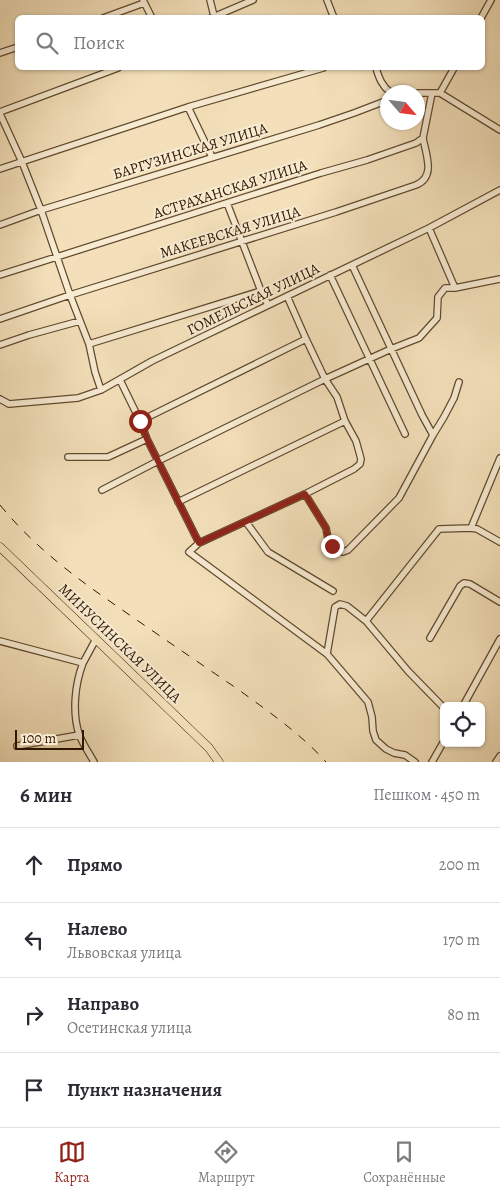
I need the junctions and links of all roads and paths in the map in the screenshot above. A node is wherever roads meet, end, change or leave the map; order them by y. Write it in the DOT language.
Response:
graph roads {
  1 [pos="210,0"];
  2 [pos="253,0"];
  3 [pos="327,0"];
  4 [pos="491,0"];
  5 [pos="144,2"];
  6 [pos="111,15"];
  7 [pos="150,15"];
  8 [pos="213,15"];
  9 [pos="218,15"];
  10 [pos="333,15"];
  11 [pos="483,15"];
  12 [pos="15,48"];
  13 [pos="0,53"];
  14 [pos="113,70"];
  15 [pos="316,70"];
  16 [pos="377,70"];
  17 [pos="453,70"];
  18 [pos="383,85"];
  19 [pos="425,93"];
  20 [pos="432,93"];
  21 [pos="440,93"];
  22 [pos="380,103"];
  23 [pos="188,107"];
  24 [pos="0,113"];
  25 [pos="500,130"];
  26 [pos="423,138"];
  27 [pos="212,157"];
  28 [pos="22,162"];
  29 [pos="0,169"];
  30 [pos="500,190"];
  31 [pos="227,203"];
  32 [pos="41,210"];
  33 [pos="0,225"];
  34 [pos="429,228"];
  35 [pos="242,241"];
  36 [pos="56,257"];
  37 [pos="352,265"];
  38 [pos="0,275"];
  39 [pos="330,275"];
  40 [pos="500,279"];
  41 [pos="455,288"];
  42 [pos="261,291"];
  43 [pos="70,295"];
  44 [pos="287,296"];
  45 [pos="268,305"];
  46 [pos="0,319"];
  47 [pos="80,321"];
  48 [pos="306,339"];
  49 [pos="89,344"];
  50 [pos="0,345"];
  51 [pos="391,349"];
  52 [pos="369,359"];
  53 [pos="325,379"];
  54 [pos="120,380"];
  55 [pos="459,382"];
  56 [pos="101,390"];
  57 [pos="0,398"];
  58 [pos="140,421"];
  59 [pos="346,421"];
  60 [pos="404,434"];
  61 [pos="433,435"];
  62 [pos="147,439"];
  63 [pos="68,457"];
  64 [pos="500,458"];
  65 [pos="158,461"];
  66 [pos="102,490"];
  67 [pos="305,494"];
  68 [pos="178,502"];
  69 [pos="246,522"];
  70 [pos="471,528"];
  71 [pos="500,542"];
  72 [pos="199,543"];
  73 [pos="0,548"];
  74 [pos="333,591"];
  75 [pos="500,602"];
  76 [pos="366,621"];
  77 [pos="430,638"];
  78 [pos="96,639"];
  79 [pos="500,639"];
  80 [pos="0,641"];
  81 [pos="327,654"];
  82 [pos="83,663"];
  83 [pos="465,702"];
  84 [pos="440,704"];
  85 [pos="79,735"];
  86 [pos="17,746"];
  87 [pos="441,747"];
  88 [pos="500,756"];
  89 [pos="94,762"];
  90 [pos="219,762"];
  91 [pos="414,762"];
  92 [pos="432,762"];
  93 [pos="496,762"];
  1 -- 8 [label="street"];
  2 -- 9 [label="street"];
  3 -- 10 [label="street"];
  4 -- 11 [label="street"];
  5 -- 6 [label="street"];
  5 -- 7 [label="street"];
  12 -- 13 [label="street"];
  14 -- 24 [label="street"];
  15 -- 23 [label="street"];
  16 -- 18 [label="street"];
  17 -- 21 [label="street"];
  19 -- 20 [label="street"];
  20 -- 21 [label="street"];
  20 -- 26 [label="street"];
  21 -- 25 [label="street"];
  22 -- 27 [label="street, БАРГУЗИНСКАЯ УЛИЦА"];
  23 -- 27 [label="street"];
  23 -- 28 [label="street"];
  24 -- 28 [label="street"];
  26 -- 31 [label="street, АСТРАХАНСКАЯ УЛИЦА"];
  26 -- 35 [label="street, МАКЕЕВСКАЯ УЛИЦА"];
  27 -- 32 [label="street, БАРГУЗИНСКАЯ УЛИЦА"];
  28 -- 29 [label="street"];
  28 -- 32 [label="street"];
  30 -- 34 [label="street, ГОМЕЛЬСКАЯ УЛИЦА"];
  31 -- 35 [label="street"];
  31 -- 36 [label="street, АСТРАХАНСКАЯ УЛИЦА"];
  32 -- 33 [label="street, БАРГУЗИНСКАЯ УЛИЦА"];
  32 -- 36 [label="street"];
  34 -- 37 [label="street, ГОМЕЛЬСКАЯ УЛИЦА"];
  34 -- 41 [label="street"];
  35 -- 42 [label="street"];
  35 -- 43 [label="street, МАКЕЕВСКАЯ УЛИЦА"];
  36 -- 38 [label="street, АСТРАХАНСКАЯ УЛИЦА"];
  36 -- 43 [label="street"];
  37 -- 39 [label="street, ГОМЕЛЬСКАЯ УЛИЦА"];
  37 -- 51 [label="street"];
  39 -- 44 [label="street, ГОМЕЛЬСКАЯ УЛИЦА"];
  39 -- 52 [label="street"];
  40 -- 41 [label="street"];
  41 -- 51 [label="street"];
  42 -- 45 [label="street"];
  42 -- 49 [label="street"];
  43 -- 46 [label="street, МАКЕЕВСКАЯ УЛИЦА"];
  43 -- 47 [label="street"];
  44 -- 45 [label="street, ГОМЕЛЬСКАЯ УЛИЦА"];
  44 -- 48 [label="street"];
  45 -- 54 [label="street, ГОМЕЛЬСКАЯ УЛИЦА"];
  47 -- 49 [label="street"];
  47 -- 50 [label="street"];
  48 -- 53 [label="street"];
  48 -- 58 [label="street"];
  49 -- 56 [label="street"];
  51 -- 52 [label="street"];
  51 -- 61 [label="street"];
  52 -- 53 [label="street"];
  52 -- 60 [label="street"];
  53 -- 59 [label="street"];
  53 -- 65 [label="street"];
  54 -- 56 [label="street, ГОМЕЛЬСКАЯ УЛИЦА"];
  54 -- 58 [label="street"];
  55 -- 61 [label="street"];
  56 -- 57 [label="street, ГОМЕЛЬСКАЯ УЛИЦА"];
  58 -- 62 [label="street"];
  59 -- 67 [label="street"];
  59 -- 68 [label="street"];
  61 -- 67 [label="street"];
  62 -- 63 [label="street"];
  62 -- 65 [label="street"];
  64 -- 70 [label="street"];
  65 -- 66 [label="street"];
  65 -- 68 [label="street"];
  67 -- 69 [label="street"];
  68 -- 72 [label="street"];
  69 -- 72 [label="street"];
  69 -- 74 [label="street"];
  70 -- 71 [label="street"];
  70 -- 76 [label="street"];
  72 -- 81 [label="street"];
  73 -- 78 [label="main road, МИНУСИНСКАЯ УЛИЦА"];
  75 -- 77 [label="street"];
  76 -- 81 [label="street"];
  76 -- 84 [label="street"];
  78 -- 82 [label="street"];
  78 -- 90 [label="main road, МИНУСИНСКАЯ УЛИЦА"];
  79 -- 83 [label="street"];
  80 -- 82 [label="street"];
  81 -- 91 [label="street"];
  82 -- 85 [label="street"];
  85 -- 86 [label="street"];
  85 -- 89 [label="street"];
  87 -- 92 [label="street"];
  88 -- 93 [label="street"];
}
